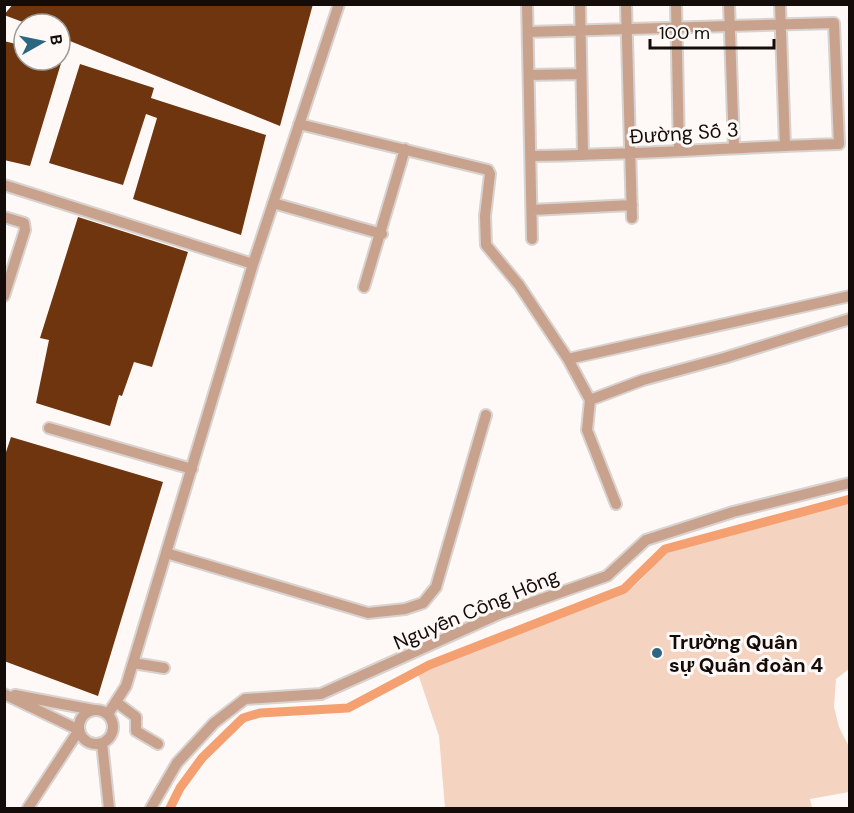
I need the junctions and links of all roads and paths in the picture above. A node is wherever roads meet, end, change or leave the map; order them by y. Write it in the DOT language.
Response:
graph roads {
  1 [pos="339,4"];
  2 [pos="527,4"];
  3 [pos="580,4"];
  4 [pos="626,4"];
  5 [pos="676,4"];
  6 [pos="729,4"];
  7 [pos="780,4"];
  8 [pos="781,25"];
  9 [pos="730,26"];
  10 [pos="677,27"];
  11 [pos="627,28"];
  12 [pos="580,30"];
  13 [pos="528,32"];
  14 [pos="581,74"];
  15 [pos="529,75"];
  16 [pos="299,124"];
  17 [pos="785,146"];
  18 [pos="734,147"];
  19 [pos="405,149"];
  20 [pos="679,151"];
  21 [pos="630,155"];
  22 [pos="531,156"];
  23 [pos="583,156"];
  24 [pos="4,185"];
  25 [pos="273,203"];
  26 [pos="632,205"];
  27 [pos="532,210"];
  28 [pos="4,217"];
  29 [pos="632,218"];
  30 [pos="382,234"];
  31 [pos="532,239"];
  32 [pos="253,264"];
  33 [pos="364,287"];
  34 [pos="4,296"];
  35 [pos="849,296"];
  36 [pos="849,319"];
  37 [pos="567,359"];
  38 [pos="590,400"];
  39 [pos="486,415"];
  40 [pos="49,428"];
  41 [pos="192,469"];
  42 [pos="849,483"];
  43 [pos="615,504"];
  44 [pos="166,553"];
  45 [pos="133,663"];
  46 [pos="164,668"];
  47 [pos="4,693"];
  48 [pos="116,702"];
  49 [pos="94,710"];
  50 [pos="108,714"];
  51 [pos="79,730"];
  52 [pos="102,743"];
  53 [pos="158,744"];
  54 [pos="28,808"];
  55 [pos="109,808"];
  56 [pos="151,808"];
  1 -- 16 [label="street"];
  2 -- 13 [label="street"];
  3 -- 12 [label="street"];
  4 -- 11 [label="street"];
  5 -- 10 [label="street"];
  6 -- 9 [label="street"];
  7 -- 8 [label="street"];
  8 -- 9 [label="street"];
  8 -- 17 [label="street"];
  8 -- 17 [label="street, Đường Số 3"];
  9 -- 10 [label="street"];
  9 -- 18 [label="street"];
  10 -- 11 [label="street"];
  10 -- 20 [label="street"];
  11 -- 12 [label="street"];
  11 -- 21 [label="street"];
  12 -- 13 [label="street"];
  12 -- 14 [label="street"];
  13 -- 15 [label="street"];
  14 -- 15 [label="street"];
  14 -- 23 [label="street"];
  15 -- 22 [label="street"];
  16 -- 19 [label="street"];
  16 -- 25 [label="street"];
  17 -- 18 [label="street, Đường Số 3"];
  18 -- 20 [label="street, Đường Số 3"];
  19 -- 30 [label="street"];
  19 -- 37 [label="street"];
  20 -- 21 [label="street, Đường Số 3"];
  21 -- 23 [label="street, Đường Số 3"];
  21 -- 26 [label="street"];
  22 -- 23 [label="street, Đường Số 3"];
  22 -- 27 [label="street"];
  24 -- 32 [label="street"];
  25 -- 30 [label="street"];
  25 -- 32 [label="street"];
  26 -- 27 [label="street"];
  26 -- 29 [label="street"];
  27 -- 31 [label="street"];
  28 -- 34 [label="street"];
  30 -- 33 [label="street"];
  32 -- 41 [label="street"];
  35 -- 37 [label="street"];
  36 -- 38 [label="street"];
  37 -- 38 [label="street"];
  38 -- 43 [label="street"];
  39 -- 44 [label="street"];
  40 -- 41 [label="street"];
  41 -- 44 [label="street"];
  42 -- 56 [label="street, Nguyễn Công Hồng"];
  44 -- 45 [label="street"];
  45 -- 46 [label="street"];
  45 -- 48 [label="street"];
  47 -- 49 [label="street"];
  47 -- 51 [label="street"];
  48 -- 50 [label="street"];
  48 -- 53 [label="street"];
  49 -- 50 [label="street"];
  49 -- 51 [label="street"];
  50 -- 52 [label="street"];
  51 -- 52 [label="street"];
  51 -- 54 [label="street"];
  52 -- 55 [label="street"];
}
